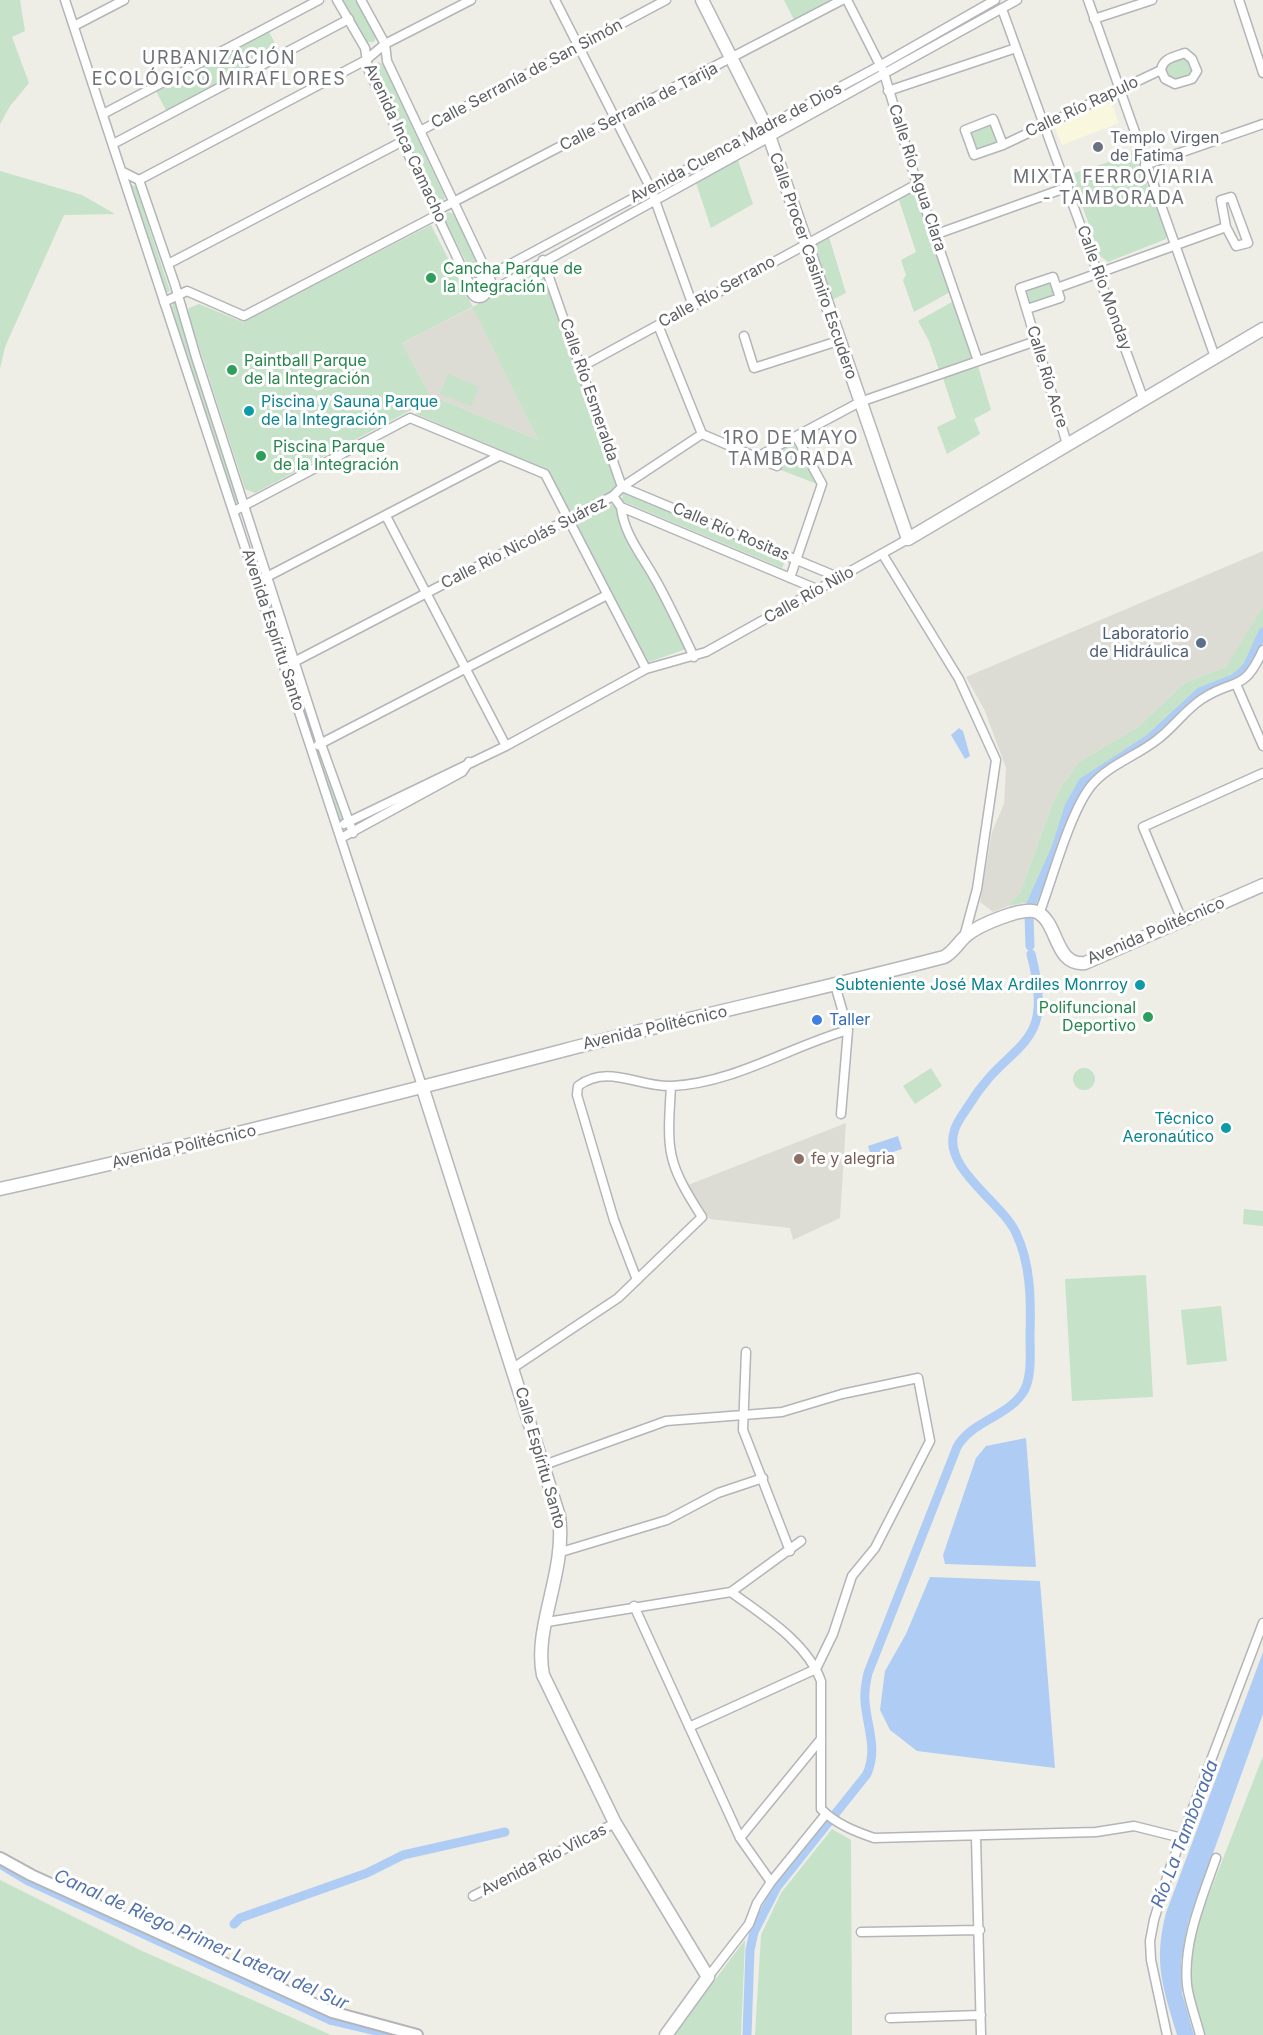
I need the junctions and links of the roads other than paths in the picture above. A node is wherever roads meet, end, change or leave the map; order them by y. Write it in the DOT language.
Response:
graph roads {
  1 [pos="65,0"];
  2 [pos="124,0"];
  3 [pos="319,0"];
  4 [pos="337,0"];
  5 [pos="361,0"];
  6 [pos="471,0"];
  7 [pos="555,0"];
  8 [pos="666,0"];
  9 [pos="702,0"];
  10 [pos="842,0"];
  11 [pos="847,0"];
  12 [pos="995,0"];
  13 [pos="1017,0"];
  14 [pos="1088,0"];
  15 [pos="1152,0"];
  16 [pos="1239,0"];
  17 [pos="1002,9"];
  18 [pos="349,19"];
  19 [pos="1094,19"];
  20 [pos="74,26"];
  21 [pos="385,44"];
  22 [pos="579,46"];
  23 [pos="1016,48"];
  24 [pos="732,58"];
  25 [pos="366,60"];
  26 [pos="882,69"];
  27 [pos="1161,70"];
  28 [pos="1263,73"];
  29 [pos="1118,90"];
  30 [pos="888,91"];
  31 [pos="103,114"];
  32 [pos="616,119"];
  33 [pos="1263,123"];
  34 [pos="1045,124"];
  35 [pos="420,131"];
  36 [pos="767,133"];
  37 [pos="403,141"];
  38 [pos="113,144"];
  39 [pos="1003,145"];
  40 [pos="1145,165"];
  41 [pos="123,172"];
  42 [pos="139,180"];
  43 [pos="917,183"];
  44 [pos="1068,187"];
  45 [pos="651,189"];
  46 [pos="656,200"];
  47 [pos="453,203"];
  48 [pos="437,213"];
  49 [pos="1226,227"];
  50 [pos="934,235"];
  51 [pos="805,243"];
  52 [pos="1176,247"];
  53 [pos="543,260"];
  54 [pos="168,264"];
  55 [pos="1099,274"];
  56 [pos="489,277"];
  57 [pos="474,285"];
  58 [pos="494,287"];
  59 [pos="1057,288"];
  60 [pos="486,294"];
  61 [pos="177,296"];
  62 [pos="164,302"];
  63 [pos="693,306"];
  64 [pos="1027,309"];
  65 [pos="658,325"];
  66 [pos="1263,329"];
  67 [pos="744,336"];
  68 [pos="838,341"];
  69 [pos="1036,341"];
  70 [pos="1215,357"];
  71 [pos="978,361"];
  72 [pos="581,367"];
  73 [pos="1143,398"];
  74 [pos="860,402"];
  75 [pos="702,434"];
  76 [pos="796,436"];
  77 [pos="1067,444"];
  78 [pos="499,456"];
  79 [pos="757,457"];
  80 [pos="777,466"];
  81 [pos="622,487"];
  82 [pos="613,496"];
  83 [pos="245,507"];
  84 [pos="621,507"];
  85 [pos="234,512"];
  86 [pos="386,516"];
  87 [pos="568,519"];
  88 [pos="908,539"];
  89 [pos="883,555"];
  90 [pos="796,560"];
  91 [pos="269,578"];
  92 [pos="790,578"];
  93 [pos="840,578"];
  94 [pos="257,582"];
  95 [pos="819,590"];
  96 [pos="427,593"];
  97 [pos="607,595"];
  98 [pos="1263,650"];
  99 [pos="694,657"];
  100 [pos="295,662"];
  101 [pos="285,667"];
  102 [pos="466,669"];
  103 [pos="646,669"];
  104 [pos="1236,684"];
  105 [pos="1260,732"];
  106 [pos="321,744"];
  107 [pos="506,746"];
  108 [pos="1263,746"];
  109 [pos="312,748"];
  110 [pos="469,762"];
  111 [pos="1263,773"];
  112 [pos="349,823"];
  113 [pos="338,826"];
  114 [pos="353,833"];
  115 [pos="341,838"];
  116 [pos="1263,885"];
  117 [pos="1033,912"];
  118 [pos="1182,920"];
  119 [pos="964,937"];
  120 [pos="835,985"];
  121 [pos="848,1030"];
  122 [pos="671,1086"];
  123 [pos="423,1089"];
  124 [pos="841,1114"];
  125 [pos="0,1189"];
  126 [pos="637,1280"];
  127 [pos="746,1352"];
  128 [pos="513,1368"];
  129 [pos="742,1416"];
  130 [pos="544,1465"];
  131 [pos="763,1478"];
  132 [pos="801,1541"];
  133 [pos="790,1551"];
  134 [pos="561,1552"];
  135 [pos="730,1592"];
  136 [pos="634,1606"];
  137 [pos="547,1622"];
  138 [pos="1263,1623"];
  139 [pos="816,1669"];
  140 [pos="689,1727"];
  141 [pos="821,1738"];
  142 [pos="830,1817"];
  143 [pos="615,1823"];
  144 [pos="976,1836"];
  145 [pos="740,1838"];
  146 [pos="1182,1838"];
  147 [pos="0,1858"];
  148 [pos="1216,1858"];
  149 [pos="771,1882"];
  150 [pos="473,1896"];
  151 [pos="980,1930"];
  152 [pos="861,1932"];
  153 [pos="708,1977"];
  154 [pos="981,2014"];
  155 [pos="890,2018"];
  156 [pos="417,2035"];
  157 [pos="666,2035"];
  158 [pos="981,2035"];
  159 [pos="1167,2035"];
  160 [pos="1200,2035"];
  1 -- 20 [label="street, Avenida Espíritu Santo"];
  2 -- 20 [label="street"];
  3 -- 31 [label="street"];
  4 -- 18 [label="street, Avenida Inca Camacho"];
  5 -- 21 [label="street, Avenida Inca Camacho"];
  6 -- 21 [label="street"];
  7 -- 22 [label="street"];
  8 -- 22 [label="street, Calle Serranía de San Simón"];
  9 -- 24 [label="main road, Calle Procer Casimiro Escudero"];
  10 -- 24 [label="street, Calle Serranía de Tarija"];
  11 -- 26 [label="street, Calle Río Agua Clara"];
  12 -- 26 [label="street, Avenida Cuenca Madre de Dios"];
  13 -- 17 [label="street, Avenida Cuenca Madre de Dios"];
  14 -- 19 [label="street"];
  15 -- 19 [label="street"];
  16 -- 28 [label="street"];
  17 -- 23 [label="street, Calle Río Monday"];
  17 -- 26 [label="street, Avenida Cuenca Madre de Dios"];
  18 -- 25 [label="street, Avenida Inca Camacho"];
  18 -- 38 [label="street"];
  19 -- 29 [label="street"];
  20 -- 31 [label="street, Avenida Espíritu Santo"];
  21 -- 25 [label="street"];
  21 -- 35 [label="street, Avenida Inca Camacho"];
  22 -- 32 [label="street"];
  22 -- 35 [label="street, Calle Serranía de San Simón"];
  23 -- 30 [label="street"];
  23 -- 34 [label="street, Calle Río Monday"];
  24 -- 32 [label="street, Calle Serranía de Tarija"];
  24 -- 36 [label="main road, Calle Procer Casimiro Escudero"];
  25 -- 37 [label="street, Avenida Inca Camacho"];
  25 -- 42 [label="street"];
  26 -- 30 [label="street, Calle Río Agua Clara"];
  26 -- 36 [label="street, Avenida Cuenca Madre de Dios"];
  27 -- 29 [label="street, Calle Río Rapulo"];
  29 -- 34 [label="street, Calle Río Rapulo"];
  29 -- 40 [label="street"];
  30 -- 43 [label="street, Calle Río Agua Clara"];
  31 -- 38 [label="street, Avenida Espíritu Santo"];
  32 -- 45 [label="street"];
  32 -- 47 [label="street, Calle Serranía de Tarija"];
  33 -- 40 [label="street"];
  34 -- 39 [label="street, Calle Río Rapulo"];
  34 -- 44 [label="street, Calle Río Monday"];
  35 -- 47 [label="street, Avenida Inca Camacho"];
  36 -- 45 [label="street, Avenida Cuenca Madre de Dios"];
  36 -- 46 [label="street, Avenida Cuenca Madre de Dios"];
  36 -- 51 [label="main road, Calle Procer Casimiro Escudero"];
  37 -- 48 [label="street, Avenida Inca Camacho"];
  37 -- 54 [label="street"];
  38 -- 41 [label="street, Avenida Espíritu Santo"];
  39 -- 39 [label="street, Calle Río Rapulo"];
  40 -- 52 [label="street"];
  41 -- 42 [label="street"];
  41 -- 62 [label="street, Avenida Espíritu Santo"];
  42 -- 54 [label="street, Avenida Espíritu Santo"];
  43 -- 50 [label="street, Calle Río Agua Clara"];
  43 -- 51 [label="street, Calle Río Serrano"];
  44 -- 50 [label="street"];
  44 -- 55 [label="street, Calle Río Monday"];
  45 -- 46 [label="street"];
  45 -- 56 [label="street, Avenida Cuenca Madre de Dios"];
  46 -- 53 [label="street, Avenida Cuenca Madre de Dios"];
  46 -- 63 [label="street"];
  47 -- 48 [label="street, Calle Serranía de Tarija"];
  47 -- 56 [label="street, Avenida Inca Camacho"];
  48 -- 57 [label="street, Avenida Inca Camacho"];
  48 -- 61 [label="street, Calle Serranía de Tarija"];
  49 -- 49 [label="street"];
  49 -- 52 [label="street"];
  50 -- 71 [label="street, Calle Río Agua Clara"];
  51 -- 63 [label="street, Calle Río Serrano"];
  51 -- 68 [label="main road, Calle Procer Casimiro Escudero"];
  52 -- 55 [label="street"];
  52 -- 70 [label="street"];
  53 -- 58 [label="street, Avenida Cuenca Madre de Dios"];
  53 -- 72 [label="street, Calle Río Esmeralda"];
  54 -- 61 [label="street, Avenida Espíritu Santo"];
  55 -- 59 [label="street"];
  55 -- 73 [label="street, Calle Río Monday"];
  56 -- 57 [label="street, Avenida Cuenca Madre de Dios"];
  56 -- 58 [label="street, Avenida Inca Camacho"];
  57 -- 60 [label="street, Avenida Inca Camacho"];
  58 -- 60 [label="street, Avenida Cuenca Madre de Dios"];
  59 -- 64 [label="street"];
  59 -- 64 [label="street"];
  61 -- 62 [label="street"];
  61 -- 83 [label="street, Avenida Espíritu Santo"];
  62 -- 85 [label="street, Avenida Espíritu Santo"];
  63 -- 65 [label="street, Calle Río Serrano"];
  64 -- 69 [label="street, Calle Río Acre"];
  65 -- 72 [label="street, Calle Río Serrano"];
  65 -- 75 [label="street"];
  66 -- 70 [label="main road, Calle Río Nilo"];
  67 -- 68 [label="street"];
  68 -- 74 [label="main road, Calle Procer Casimiro Escudero"];
  69 -- 71 [label="street"];
  69 -- 77 [label="street, Calle Río Acre"];
  70 -- 73 [label="main road, Calle Río Nilo"];
  71 -- 74 [label="street"];
  72 -- 81 [label="street, Calle Río Esmeralda"];
  73 -- 77 [label="main road, Calle Río Nilo"];
  74 -- 76 [label="street"];
  74 -- 88 [label="main road, Calle Procer Casimiro Escudero"];
  75 -- 79 [label="street"];
  75 -- 81 [label="street, Calle Río Nicolás Suárez"];
  76 -- 79 [label="street"];
  76 -- 90 [label="street"];
  77 -- 88 [label="main road, Calle Río Nilo"];
  78 -- 83 [label="street"];
  78 -- 86 [label="street"];
  78 -- 87 [label="street"];
  79 -- 80 [label="street"];
  81 -- 82 [label="street, Calle Río Nicolás Suárez"];
  81 -- 90 [label="street, Calle Río Rositas"];
  82 -- 84 [label="street"];
  82 -- 87 [label="street, Calle Río Nicolás Suárez"];
  83 -- 85 [label="street"];
  83 -- 91 [label="street, Avenida Espíritu Santo"];
  84 -- 92 [label="street, Calle Río Rositas"];
  84 -- 99 [label="street"];
  85 -- 94 [label="street, Avenida Espíritu Santo"];
  86 -- 91 [label="street"];
  86 -- 96 [label="street"];
  87 -- 96 [label="street, Calle Río Nicolás Suárez"];
  87 -- 97 [label="street"];
  88 -- 89 [label="street, Calle Río Nilo"];
  89 -- 93 [label="street, Calle Río Nilo"];
  89 -- 119 [label="street"];
  90 -- 92 [label="street"];
  90 -- 93 [label="street, Calle Río Rositas"];
  91 -- 94 [label="street"];
  91 -- 100 [label="street, Avenida Espíritu Santo"];
  92 -- 95 [label="street, Calle Río Rositas"];
  93 -- 95 [label="street, Calle Río Nilo"];
  94 -- 101 [label="street, Avenida Espíritu Santo"];
  95 -- 99 [label="street, Calle Río Nilo"];
  96 -- 100 [label="street, Calle Río Nicolás Suárez"];
  96 -- 102 [label="street"];
  97 -- 102 [label="street"];
  97 -- 103 [label="street"];
  98 -- 104 [label="street"];
  99 -- 103 [label="street, Calle Río Nilo"];
  100 -- 101 [label="street, Calle Río Nicolás Suárez"];
  100 -- 106 [label="street, Avenida Espíritu Santo"];
  101 -- 109 [label="street, Avenida Espíritu Santo"];
  102 -- 106 [label="street"];
  102 -- 107 [label="street"];
  103 -- 107 [label="street, Calle Río Nilo"];
  104 -- 105 [label="street"];
  104 -- 117 [label="street"];
  105 -- 108 [label="street"];
  106 -- 109 [label="street"];
  106 -- 112 [label="street, Avenida Espíritu Santo"];
  107 -- 110 [label="street, Calle Río Nilo"];
  109 -- 113 [label="street, Avenida Espíritu Santo"];
  110 -- 112 [label="street, Calle Río Nilo"];
  110 -- 114 [label="street"];
  111 -- 118 [label="street"];
  112 -- 113 [label="street, Calle Río Nilo"];
  112 -- 114 [label="street, Avenida Espíritu Santo"];
  113 -- 115 [label="street, Avenida Espíritu Santo"];
  114 -- 115 [label="street"];
  115 -- 123 [label="street, Avenida Espíritu Santo"];
  116 -- 118 [label="main road, Avenida Politécnico"];
  117 -- 118 [label="main road, Avenida Politécnico"];
  117 -- 119 [label="main road, Avenida Politécnico"];
  119 -- 120 [label="main road, Avenida Politécnico"];
  120 -- 121 [label="street"];
  120 -- 123 [label="main road, Avenida Politécnico"];
  121 -- 122 [label="street"];
  121 -- 124 [label="street"];
  122 -- 126 [label="street"];
  122 -- 126 [label="street"];
  123 -- 125 [label="main road, Avenida Politécnico"];
  123 -- 128 [label="main road, Calle Espíritu Santo"];
  126 -- 128 [label="street"];
  127 -- 129 [label="street"];
  128 -- 130 [label="main road, Calle Espíritu Santo"];
  129 -- 130 [label="street"];
  129 -- 131 [label="street"];
  129 -- 139 [label="street"];
  130 -- 134 [label="main road, Calle Espíritu Santo"];
  131 -- 133 [label="street"];
  131 -- 134 [label="street"];
  132 -- 133 [label="street"];
  133 -- 135 [label="street"];
  134 -- 137 [label="main road, Calle Espíritu Santo"];
  135 -- 136 [label="street"];
  135 -- 139 [label="street"];
  136 -- 137 [label="street"];
  136 -- 140 [label="street"];
  137 -- 143 [label="main road, Calle Espíritu Santo"];
  138 -- 146 [label="street"];
  139 -- 140 [label="street"];
  139 -- 141 [label="street"];
  140 -- 145 [label="street"];
  141 -- 142 [label="street"];
  141 -- 145 [label="street"];
  142 -- 144 [label="street"];
  142 -- 149 [label="street"];
  143 -- 150 [label="street, Avenida Río Vilcas"];
  143 -- 153 [label="main road, Calle Espíritu Santo"];
  144 -- 146 [label="street"];
  144 -- 151 [label="street"];
  145 -- 149 [label="street"];
  146 -- 159 [label="street"];
  147 -- 156 [label="street"];
  148 -- 160 [label="street"];
  149 -- 153 [label="street"];
  151 -- 152 [label="street"];
  151 -- 154 [label="street"];
  153 -- 157 [label="main road"];
  154 -- 155 [label="street"];
  154 -- 158 [label="street"];
}
